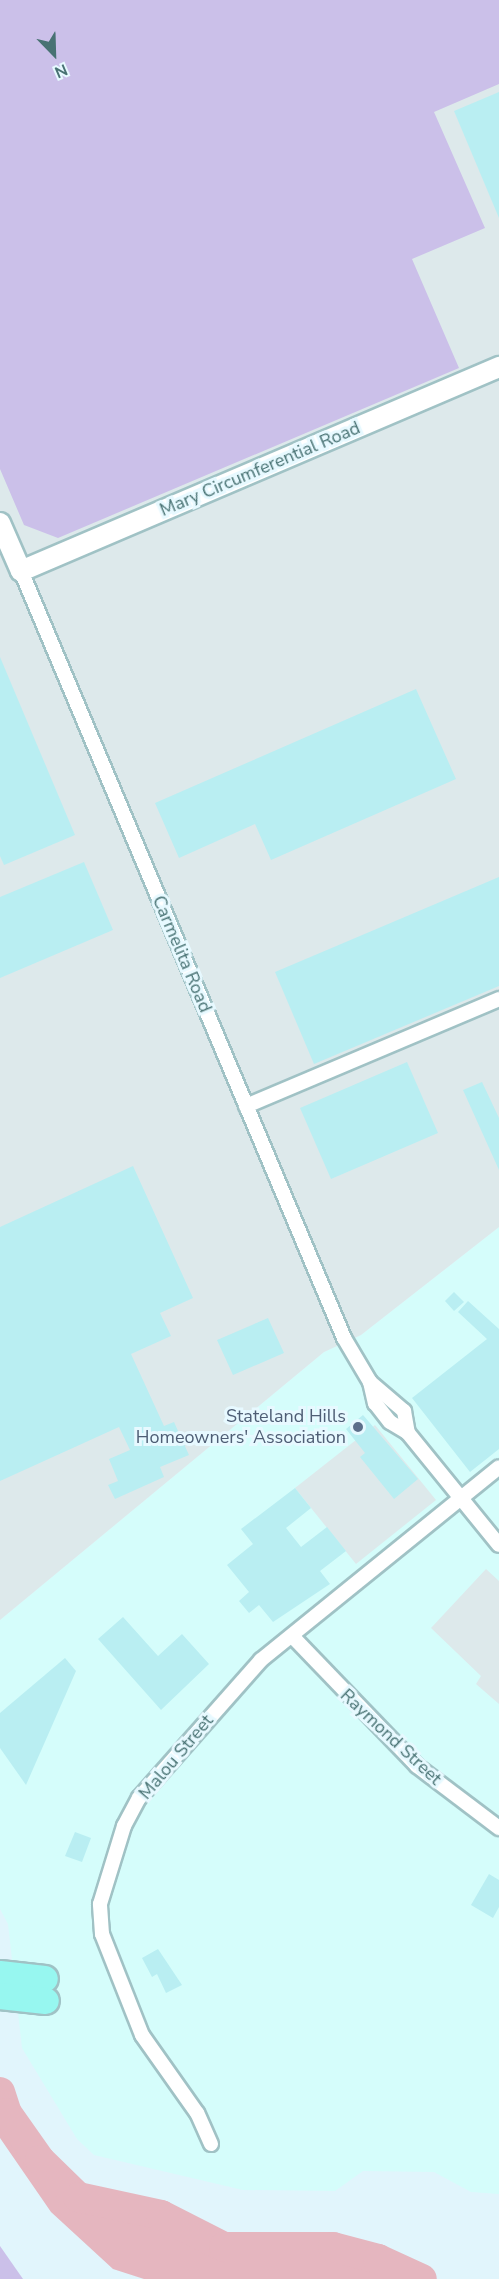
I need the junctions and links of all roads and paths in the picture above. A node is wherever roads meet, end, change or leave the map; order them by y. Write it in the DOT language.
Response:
graph roads {
  1 [pos="499,368"];
  2 [pos="0,523"];
  3 [pos="21,571"];
  4 [pos="499,999"];
  5 [pos="246,1106"];
  6 [pos="499,1467"];
  7 [pos="459,1499"];
  8 [pos="499,1545"];
  9 [pos="292,1636"];
  10 [pos="499,1828"];
  11 [pos="0,1974"];
  12 [pos="0,1996"];
  13 [pos="211,2144"];
  1 -- 3 [label="street, Mary Circumferential Road"];
  2 -- 3 [label="street, Carmelita Road"];
  3 -- 5 [label="street, Carmelita Road"];
  4 -- 5 [label="street"];
  5 -- 7 [label="street, Carmelita Road"];
  6 -- 7 [label="street, Malou Street"];
  7 -- 8 [label="street, Carmelita Road"];
  7 -- 9 [label="street, Malou Street"];
  9 -- 10 [label="street, Raymond Street"];
  9 -- 13 [label="street, Malou Street"];
  11 -- 12 [label="highway"];
}
